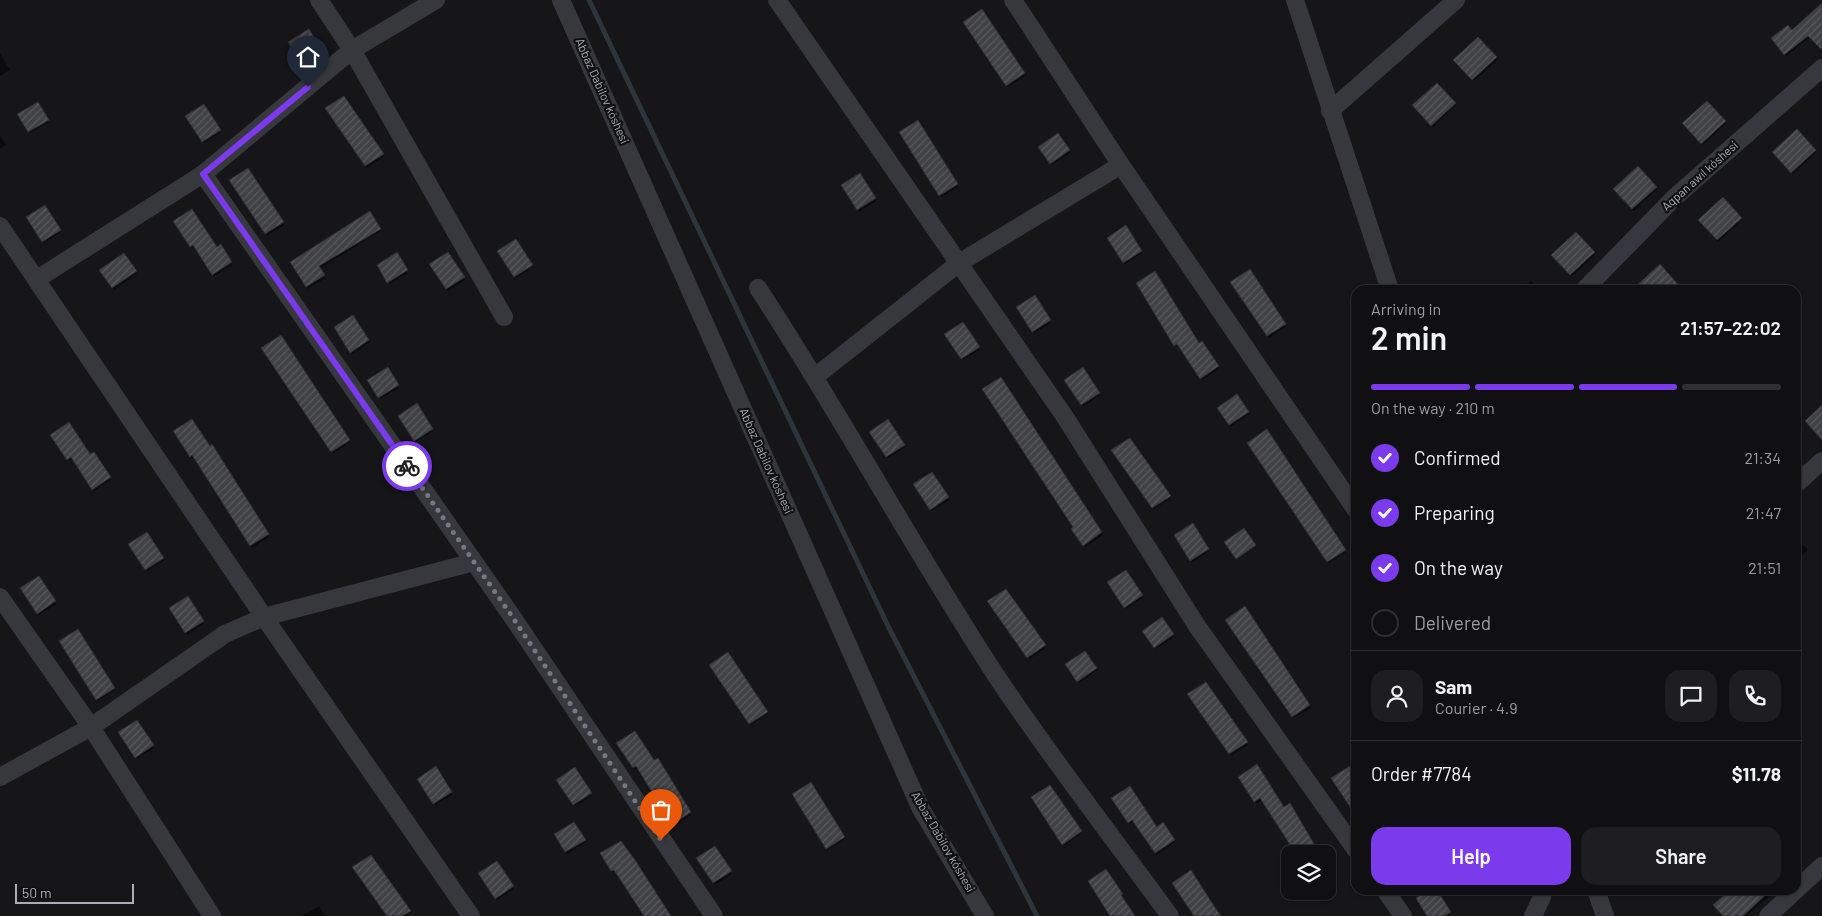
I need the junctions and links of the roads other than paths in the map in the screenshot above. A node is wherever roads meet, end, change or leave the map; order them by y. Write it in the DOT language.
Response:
graph roads {
  1 [pos="319,0"];
  2 [pos="436,0"];
  3 [pos="561,0"];
  4 [pos="777,0"];
  5 [pos="1013,0"];
  6 [pos="1296,0"];
  7 [pos="1456,0"];
  8 [pos="352,50"];
  9 [pos="1822,68"];
  10 [pos="1330,111"];
  11 [pos="1121,165"];
  12 [pos="203,174"];
  13 [pos="0,226"];
  14 [pos="959,263"];
  15 [pos="37,279"];
  16 [pos="1388,285"];
  17 [pos="1589,285"];
  18 [pos="758,288"];
  19 [pos="504,318"];
  20 [pos="816,376"];
  21 [pos="1822,461"];
  22 [pos="1801,480"];
  23 [pos="1351,503"];
  24 [pos="474,562"];
  25 [pos="0,597"];
  26 [pos="264,617"];
  27 [pos="91,727"];
  28 [pos="0,777"];
  29 [pos="1351,843"];
  30 [pos="1822,866"];
  31 [pos="1801,885"];
  32 [pos="1388,895"];
  33 [pos="1541,895"];
  34 [pos="1598,895"];
  35 [pos="1791,895"];
  36 [pos="212,916"];
  37 [pos="471,916"];
  38 [pos="714,916"];
  39 [pos="985,916"];
  40 [pos="1170,916"];
  41 [pos="1403,916"];
  42 [pos="1533,916"];
  43 [pos="1605,916"];
  44 [pos="1768,916"];
  1 -- 8 [label="street"];
  2 -- 8 [label="street"];
  3 -- 39 [label="street, Abbaz Dabilov kóshesi"];
  4 -- 14 [label="street"];
  5 -- 11 [label="street"];
  6 -- 10 [label="street"];
  7 -- 10 [label="street"];
  8 -- 12 [label="street"];
  8 -- 19 [label="street"];
  9 -- 17 [label="street, Aqpan awıl kóshesi"];
  10 -- 16 [label="street"];
  11 -- 14 [label="street"];
  11 -- 23 [label="street"];
  12 -- 15 [label="street"];
  12 -- 24 [label="street"];
  13 -- 15 [label="street"];
  14 -- 20 [label="street"];
  14 -- 29 [label="street"];
  15 -- 26 [label="street"];
  18 -- 20 [label="street"];
  20 -- 40 [label="street"];
  21 -- 22 [label="street"];
  24 -- 26 [label="street"];
  24 -- 38 [label="street"];
  25 -- 27 [label="street"];
  26 -- 27 [label="street"];
  26 -- 37 [label="street"];
  27 -- 28 [label="street"];
  27 -- 36 [label="street"];
  30 -- 31 [label="street"];
  32 -- 41 [label="street"];
  33 -- 42 [label="street"];
  34 -- 43 [label="street"];
  35 -- 44 [label="street"];
}
